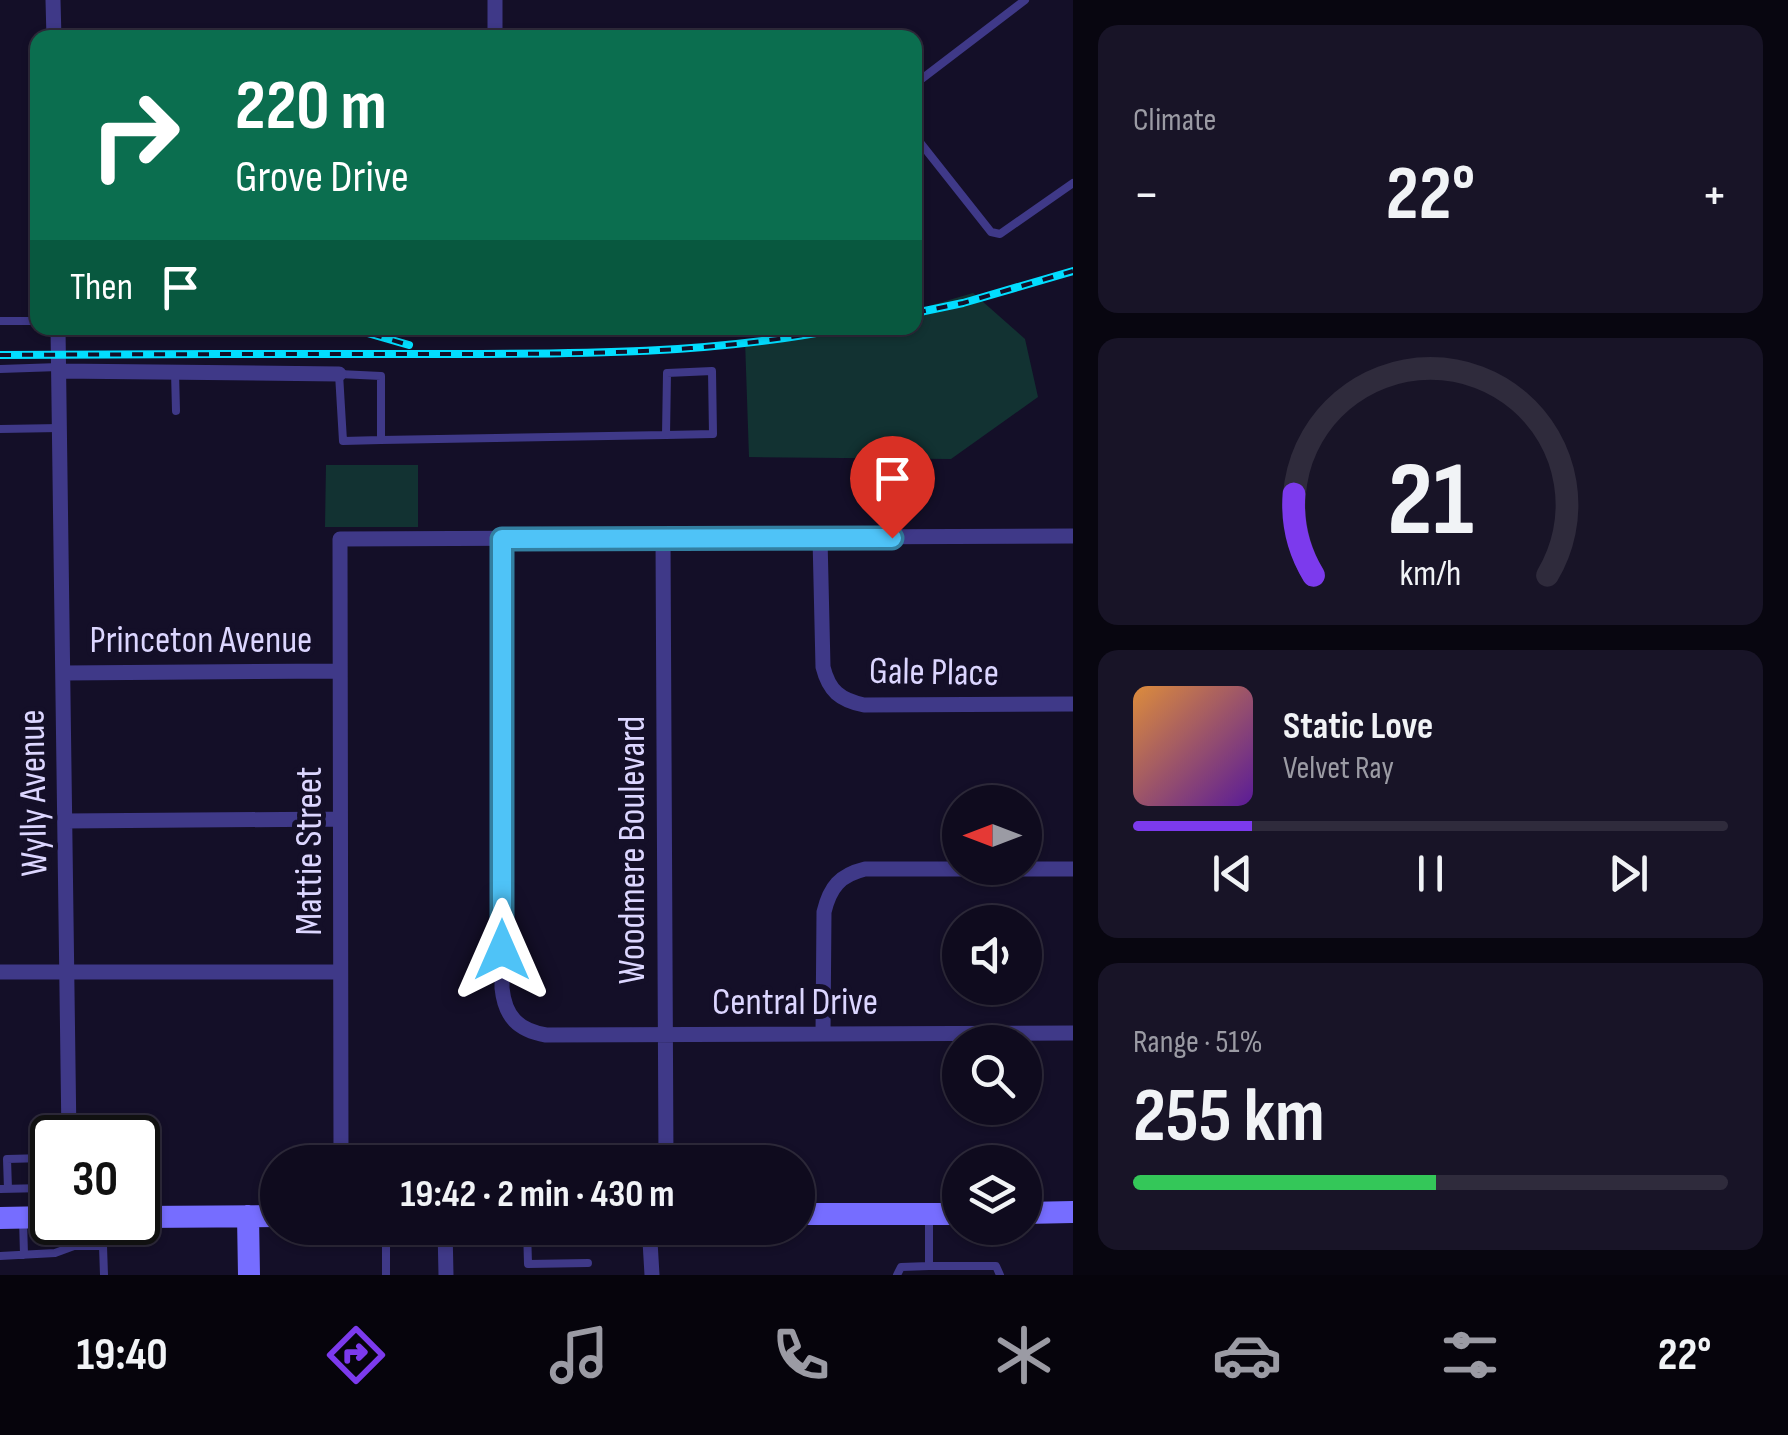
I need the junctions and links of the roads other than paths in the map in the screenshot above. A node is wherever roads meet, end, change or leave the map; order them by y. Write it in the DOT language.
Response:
graph roads {
  1 [pos="54,0"];
  2 [pos="495,0"];
  3 [pos="1025,0"];
  4 [pos="54,30"];
  5 [pos="495,30"];
  6 [pos="922,79"];
  7 [pos="922,152"];
  8 [pos="1073,184"];
  9 [pos="0,321"];
  10 [pos="30,321"];
  11 [pos="58,335"];
  12 [pos="0,369"];
  13 [pos="59,369"];
  14 [pos="175,372"];
  15 [pos="340,374"];
  16 [pos="176,411"];
  17 [pos="60,428"];
  18 [pos="0,430"];
  19 [pos="666,436"];
  20 [pos="381,440"];
  21 [pos="1073,536"];
  22 [pos="663,538"];
  23 [pos="820,538"];
  24 [pos="502,539"];
  25 [pos="340,671"];
  26 [pos="64,673"];
  27 [pos="1073,704"];
  28 [pos="340,818"];
  29 [pos="65,821"];
  30 [pos="1073,869"];
  31 [pos="67,971"];
  32 [pos="0,972"];
  33 [pos="340,972"];
  34 [pos="664,1033"];
  35 [pos="1073,1033"];
  36 [pos="824,1034"];
  37 [pos="69,1115"];
  38 [pos="341,1145"];
  39 [pos="666,1145"];
  40 [pos="30,1158"];
  41 [pos="30,1188"];
  42 [pos="4,1189"];
  43 [pos="1073,1212"];
  44 [pos="1042,1213"];
  45 [pos="815,1214"];
  46 [pos="929,1214"];
  47 [pos="942,1214"];
  48 [pos="248,1216"];
  49 [pos="260,1216"];
  50 [pos="160,1217"];
  51 [pos="12,1218"];
  52 [pos="386,1245"];
  53 [pos="445,1245"];
  54 [pos="527,1245"];
  55 [pos="650,1245"];
  56 [pos="82,1246"];
  57 [pos="24,1255"];
  58 [pos="0,1256"];
  59 [pos="588,1264"];
  60 [pos="929,1266"];
  61 [pos="104,1275"];
  62 [pos="249,1275"];
  63 [pos="386,1275"];
  64 [pos="446,1275"];
  65 [pos="652,1275"];
  66 [pos="898,1275"];
  67 [pos="1000,1275"];
  1 -- 4 [label="street"];
  2 -- 5 [label="street"];
  3 -- 6 [label="lane"];
  7 -- 8 [label="lane"];
  9 -- 10 [label="lane"];
  11 -- 13 [label="street, Wylly Avenue"];
  12 -- 13 [label="lane"];
  13 -- 14 [label="street"];
  13 -- 17 [label="street, Wylly Avenue"];
  14 -- 15 [label="street"];
  14 -- 16 [label="lane"];
  15 -- 20 [label="lane"];
  15 -- 20 [label="lane"];
  17 -- 18 [label="lane"];
  17 -- 26 [label="street, Wylly Avenue"];
  19 -- 19 [label="lane"];
  19 -- 20 [label="lane"];
  21 -- 23 [label="street"];
  22 -- 23 [label="street"];
  22 -- 24 [label="street"];
  22 -- 34 [label="street, Woodmere Boulevard"];
  23 -- 27 [label="street, Gale Place"];
  24 -- 25 [label="street, Mattie Street"];
  24 -- 34 [label="street, Central Drive"];
  25 -- 26 [label="street, Princeton Avenue"];
  25 -- 28 [label="street, Mattie Street"];
  26 -- 29 [label="street, Wylly Avenue"];
  28 -- 29 [label="street"];
  28 -- 33 [label="street, Mattie Street"];
  29 -- 31 [label="street, Wylly Avenue"];
  30 -- 36 [label="street"];
  31 -- 32 [label="street"];
  31 -- 33 [label="street"];
  31 -- 37 [label="street, Wylly Avenue"];
  33 -- 38 [label="street, Mattie Street"];
  34 -- 36 [label="street, Central Drive"];
  34 -- 39 [label="street, Woodmere Boulevard"];
  35 -- 36 [label="street, Central Drive"];
  40 -- 42 [label="lane"];
  41 -- 42 [label="lane"];
  43 -- 44 [label="main road"];
  45 -- 46 [label="main road"];
  46 -- 47 [label="main road"];
  46 -- 60 [label="lane"];
  48 -- 49 [label="main road"];
  48 -- 50 [label="main road"];
  48 -- 62 [label="main road"];
  51 -- 57 [label="lane"];
  52 -- 63 [label="lane"];
  53 -- 64 [label="street"];
  54 -- 59 [label="lane"];
  55 -- 65 [label="street"];
  56 -- 57 [label="lane"];
  56 -- 61 [label="lane"];
  57 -- 58 [label="lane"];
  60 -- 66 [label="lane"];
  60 -- 67 [label="lane"];
}
